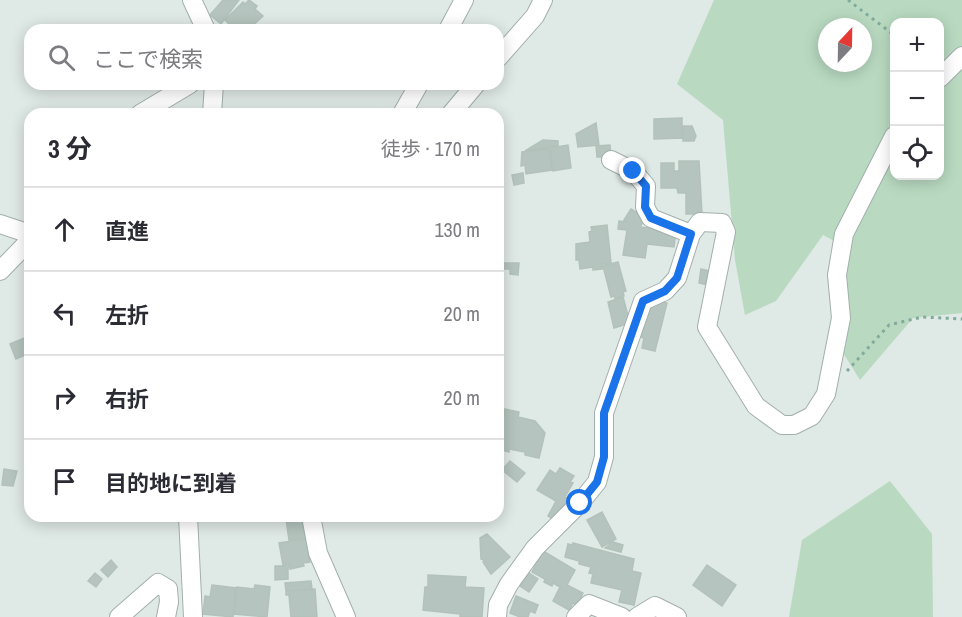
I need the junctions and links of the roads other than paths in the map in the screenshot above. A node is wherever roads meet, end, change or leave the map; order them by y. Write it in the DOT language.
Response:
graph roads {
  1 [pos="192,0"];
  2 [pos="464,0"];
  3 [pos="543,0"];
  4 [pos="203,24"];
  5 [pos="451,24"];
  6 [pos="504,51"];
  7 [pos="962,56"];
  8 [pos="944,73"];
  9 [pos="180,90"];
  10 [pos="214,90"];
  11 [pos="415,90"];
  12 [pos="471,90"];
  13 [pos="150,108"];
  14 [pos="212,108"];
  15 [pos="405,108"];
  16 [pos="456,108"];
  17 [pos="890,144"];
  18 [pos="611,160"];
  19 [pos="0,224"];
  20 [pos="24,232"];
  21 [pos="691,234"];
  22 [pos="24,246"];
  23 [pos="0,271"];
  24 [pos="188,522"];
  25 [pos="312,522"];
  26 [pos="192,608"];
  27 [pos="168,609"];
  28 [pos="119,617"];
  29 [pos="346,617"];
  30 [pos="497,617"];
  31 [pos="576,617"];
  32 [pos="622,617"];
  33 [pos="637,617"];
  34 [pos="677,617"];
  1 -- 4 [label="street"];
  2 -- 5 [label="street"];
  3 -- 6 [label="street"];
  7 -- 8 [label="street"];
  9 -- 13 [label="street"];
  10 -- 14 [label="street"];
  11 -- 15 [label="street"];
  12 -- 16 [label="street"];
  17 -- 21 [label="street"];
  18 -- 21 [label="street"];
  19 -- 20 [label="street"];
  21 -- 30 [label="street"];
  22 -- 23 [label="street"];
  24 -- 26 [label="street"];
  25 -- 29 [label="street"];
  26 -- 27 [label="street"];
  27 -- 28 [label="street"];
  31 -- 32 [label="street"];
  33 -- 34 [label="street"];
}
